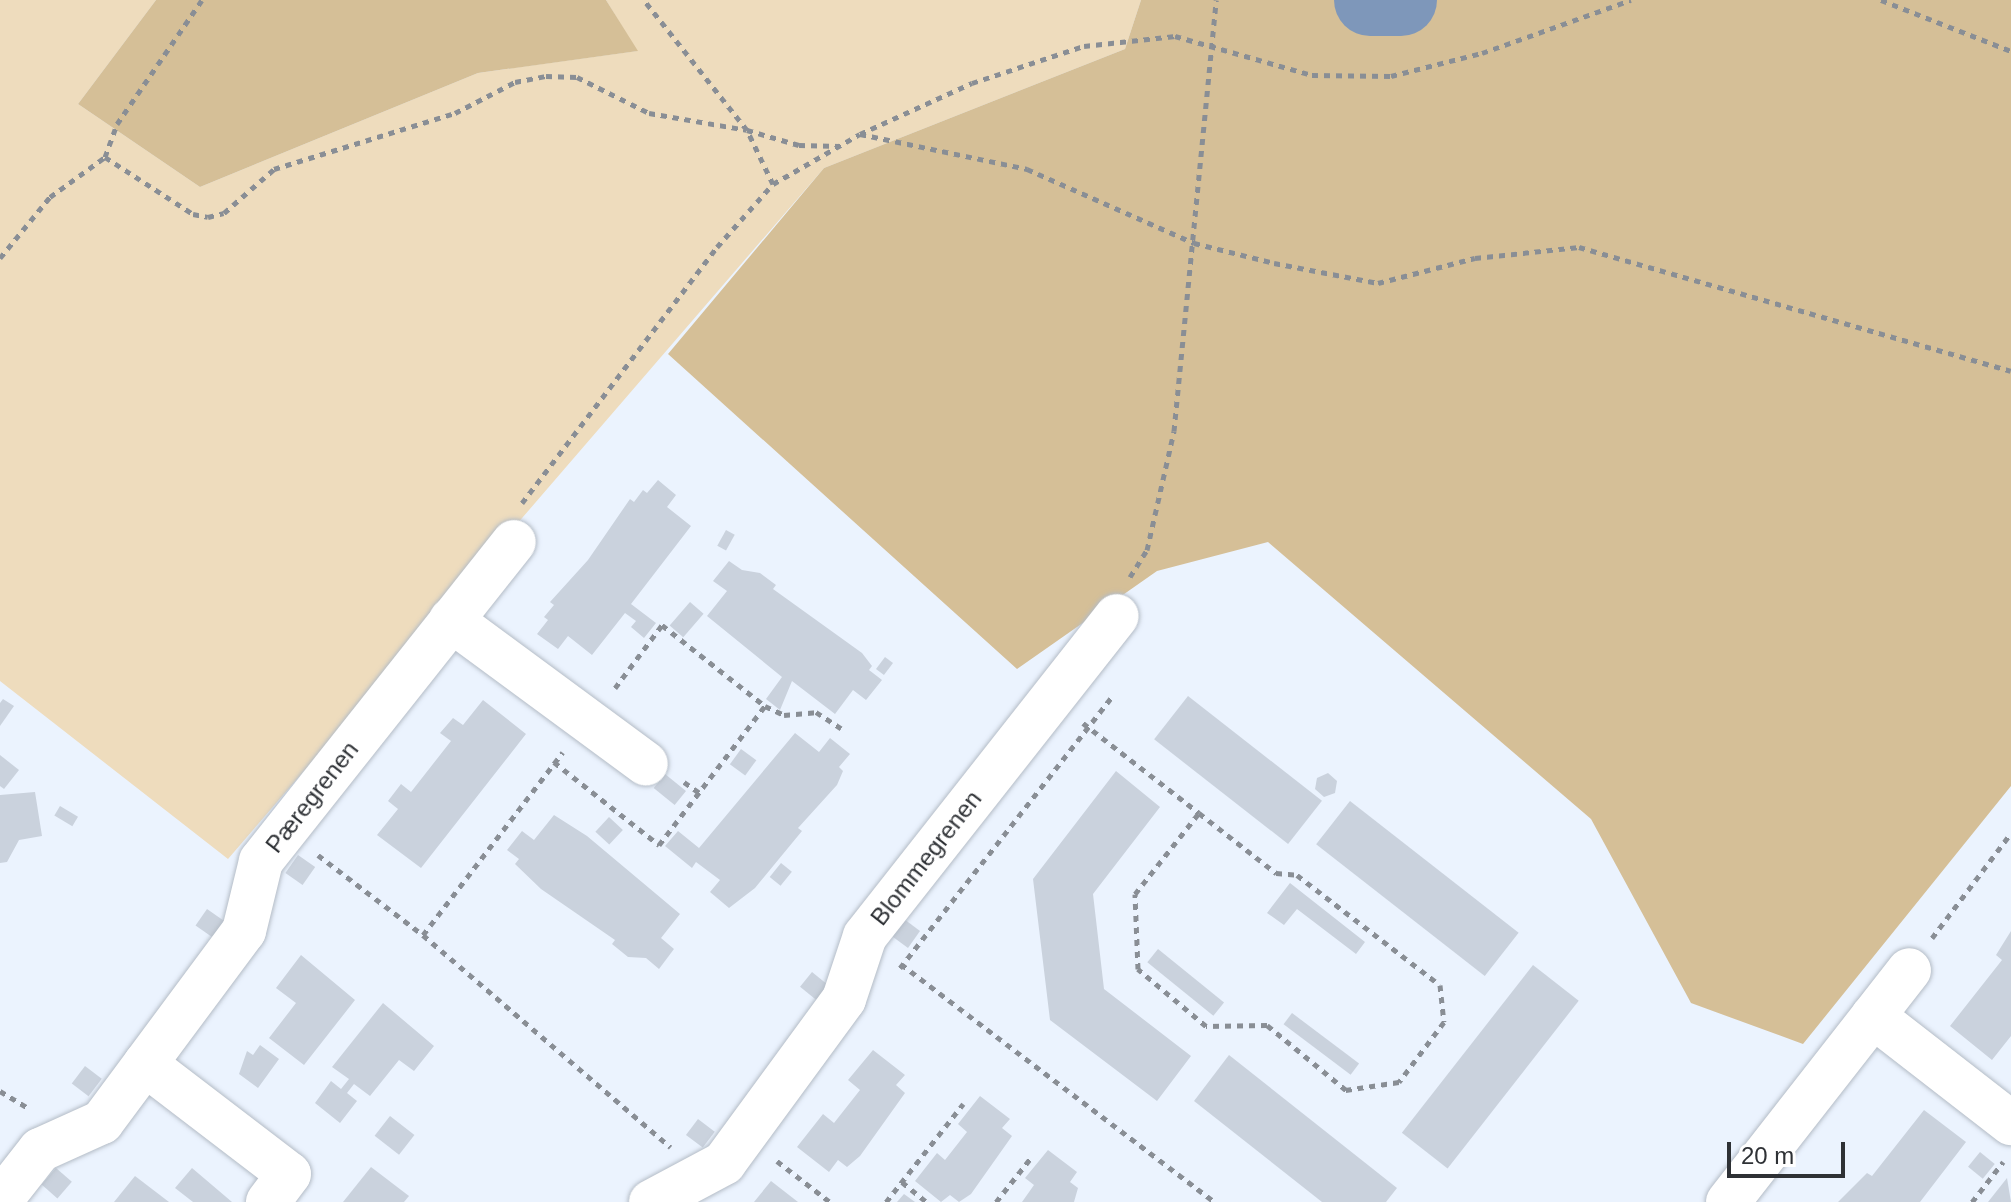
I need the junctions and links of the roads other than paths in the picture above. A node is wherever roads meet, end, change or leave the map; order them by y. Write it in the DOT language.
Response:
graph roads {
  1 [pos="514,542"];
  2 [pos="1117,616"];
  3 [pos="451,620"];
  4 [pos="646,764"];
  5 [pos="1909,970"];
  6 [pos="1873,1016"];
  7 [pos="145,1064"];
  8 [pos="2011,1123"];
  9 [pos="0,1201"];
  10 [pos="268,1202"];
  11 [pos="651,1202"];
  12 [pos="1728,1202"];
  1 -- 3 [label="street, Pæregrenen"];
  2 -- 11 [label="street, Blommegrenen"];
  3 -- 4 [label="street"];
  3 -- 7 [label="street, Pæregrenen"];
  5 -- 6 [label="street"];
  6 -- 8 [label="street"];
  6 -- 12 [label="street"];
  7 -- 9 [label="street, Pæregrenen"];
  7 -- 10 [label="street"];
}
